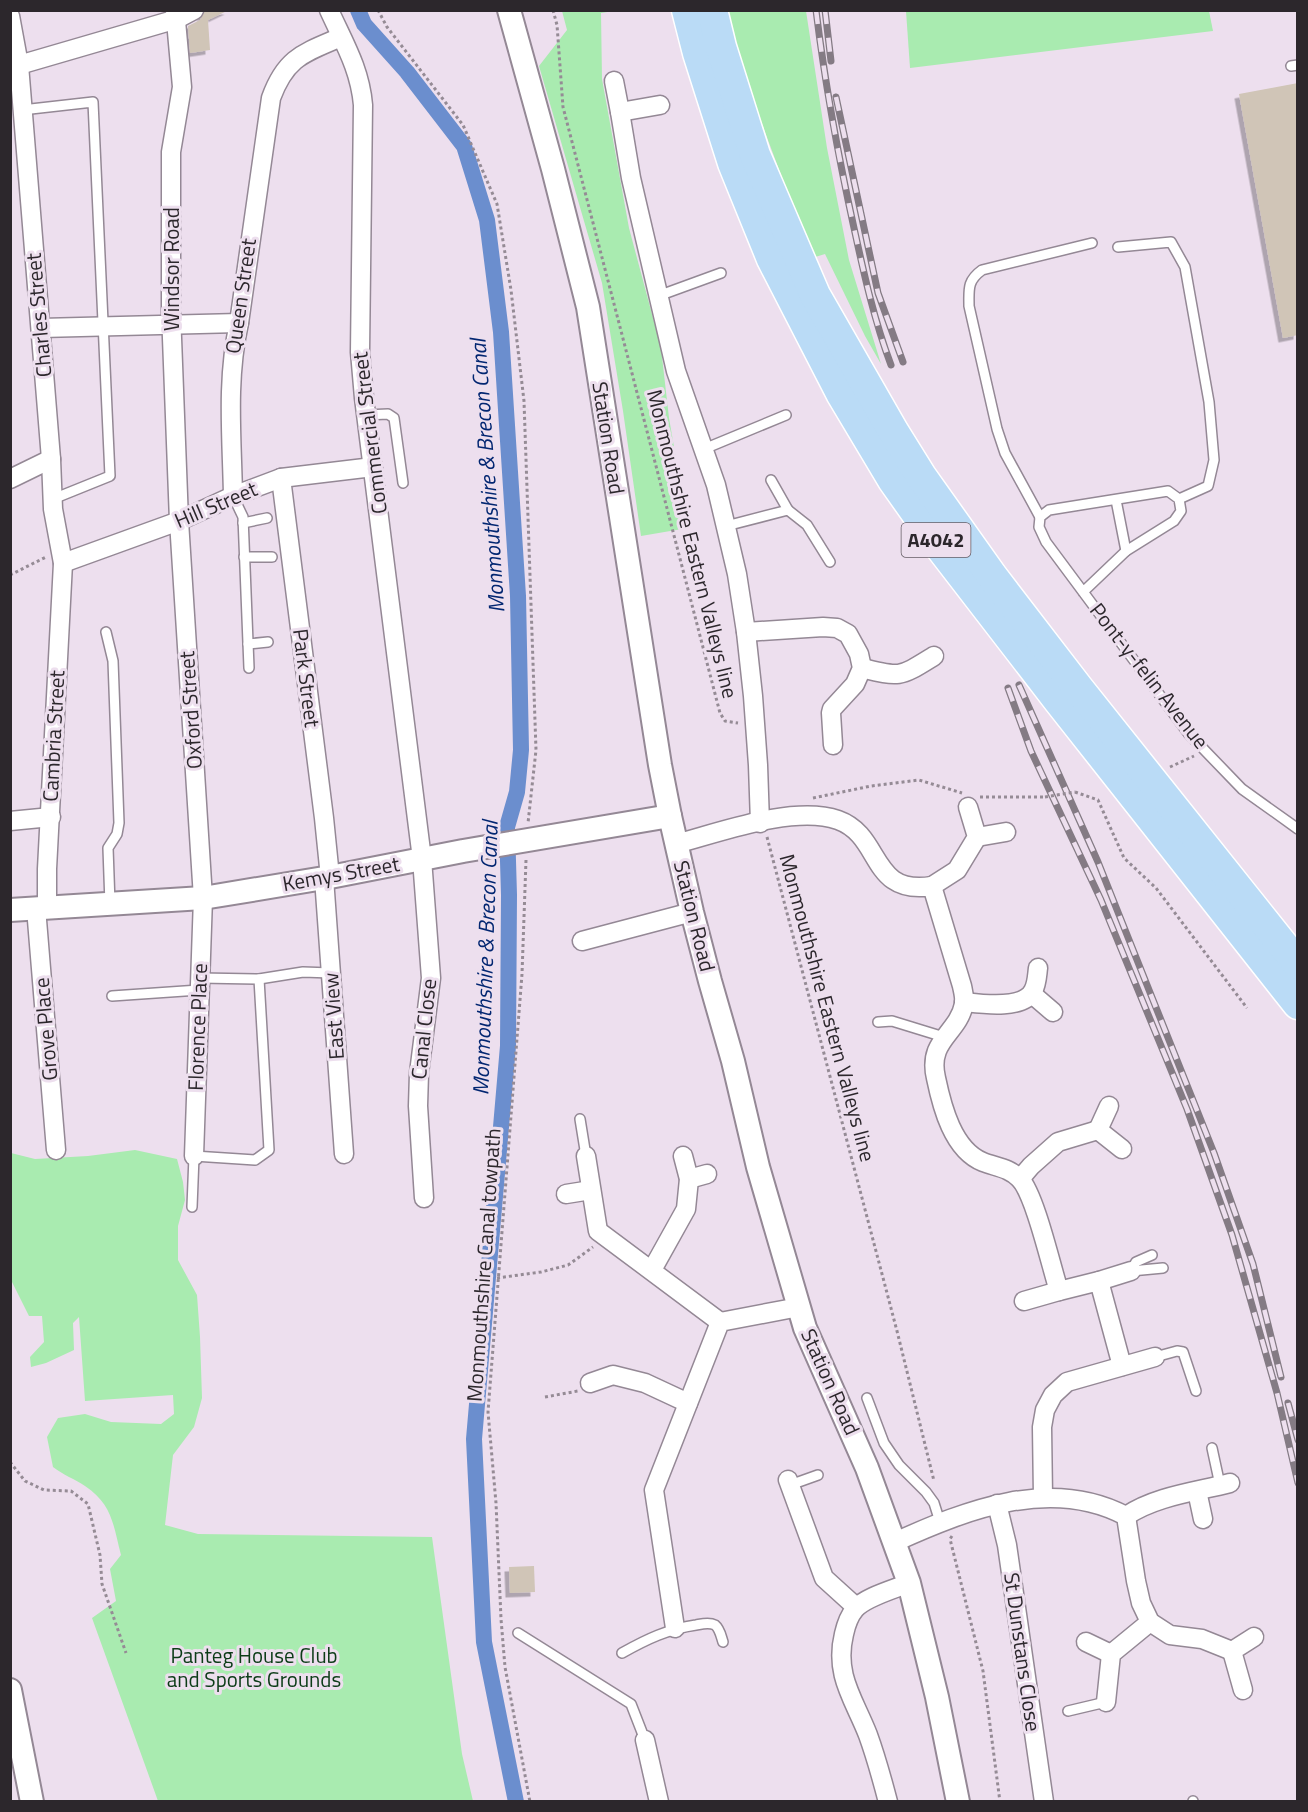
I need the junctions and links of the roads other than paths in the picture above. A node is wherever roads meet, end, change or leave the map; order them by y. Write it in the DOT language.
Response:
graph roads {
  1 [pos="194,10"];
  2 [pos="329,10"];
  3 [pos="509,10"];
  4 [pos="687,10"];
  5 [pos="712,10"];
  6 [pos="176,15"];
  7 [pos="10,16"];
  8 [pos="341,37"];
  9 [pos="15,59"];
  10 [pos="614,81"];
  11 [pos="660,105"];
  12 [pos="22,110"];
  13 [pos="620,112"];
  14 [pos="1092,243"];
  15 [pos="1118,247"];
  16 [pos="721,273"];
  17 [pos="658,296"];
  18 [pos="239,323"];
  19 [pos="172,324"];
  20 [pos="104,326"];
  21 [pos="40,328"];
  22 [pos="366,415"];
  23 [pos="786,415"];
  24 [pos="704,449"];
  25 [pos="51,459"];
  26 [pos="374,467"];
  27 [pos="281,478"];
  28 [pos="10,479"];
  29 [pos="771,480"];
  30 [pos="403,483"];
  31 [pos="233,496"];
  32 [pos="52,499"];
  33 [pos="1179,499"];
  34 [pos="1116,500"];
  35 [pos="788,510"];
  36 [pos="1040,517"];
  37 [pos="267,518"];
  38 [pos="179,521"];
  39 [pos="243,523"];
  40 [pos="726,526"];
  41 [pos="1126,551"];
  42 [pos="244,557"];
  43 [pos="272,557"];
  44 [pos="62,558"];
  45 [pos="830,562"];
  46 [pos="1083,592"];
  47 [pos="106,632"];
  48 [pos="746,632"];
  49 [pos="268,642"];
  50 [pos="248,644"];
  51 [pos="934,656"];
  52 [pos="249,668"];
  53 [pos="862,668"];
  54 [pos="833,745"];
  55 [pos="968,799"];
  56 [pos="670,816"];
  57 [pos="51,817"];
  58 [pos="10,821"];
  59 [pos="760,823"];
  60 [pos="1298,829"];
  61 [pos="1006,832"];
  62 [pos="977,837"];
  63 [pos="676,844"];
  64 [pos="422,859"];
  65 [pos="327,878"];
  66 [pos="932,886"];
  67 [pos="203,898"];
  68 [pos="110,904"];
  69 [pos="41,908"];
  70 [pos="10,910"];
  71 [pos="692,912"];
  72 [pos="582,941"];
  73 [pos="1298,964"];
  74 [pos="1038,968"];
  75 [pos="331,973"];
  76 [pos="259,979"];
  77 [pos="200,984"];
  78 [pos="1032,994"];
  79 [pos="112,996"];
  80 [pos="964,1002"];
  81 [pos="1298,1004"];
  82 [pos="1053,1012"];
  83 [pos="878,1022"];
  84 [pos="944,1037"];
  85 [pos="1109,1106"];
  86 [pos="580,1119"];
  87 [pos="1098,1130"];
  88 [pos="1122,1149"];
  89 [pos="56,1150"];
  90 [pos="344,1154"];
  91 [pos="194,1156"];
  92 [pos="586,1156"];
  93 [pos="683,1156"];
  94 [pos="1020,1179"];
  95 [pos="591,1190"];
  96 [pos="566,1194"];
  97 [pos="424,1198"];
  98 [pos="192,1207"];
  99 [pos="1152,1255"];
  100 [pos="1163,1268"];
  101 [pos="652,1270"];
  102 [pos="1131,1271"];
  103 [pos="1099,1281"];
  104 [pos="1059,1291"];
  105 [pos="1023,1301"];
  106 [pos="799,1306"];
  107 [pos="720,1322"];
  108 [pos="1155,1358"];
  109 [pos="1122,1366"];
  110 [pos="590,1383"];
  111 [pos="1196,1391"];
  112 [pos="867,1398"];
  113 [pos="688,1403"];
  114 [pos="1212,1448"];
  115 [pos="818,1475"];
  116 [pos="789,1483"];
  117 [pos="1225,1484"];
  118 [pos="1197,1491"];
  119 [pos="1043,1497"];
  120 [pos="997,1504"];
  121 [pos="1125,1516"];
  122 [pos="948,1519"];
  123 [pos="1203,1519"];
  124 [pos="895,1542"];
  125 [pos="909,1583"];
  126 [pos="856,1607"];
  127 [pos="1150,1622"];
  128 [pos="675,1628"];
  129 [pos="518,1633"];
  130 [pos="1254,1636"];
  131 [pos="723,1642"];
  132 [pos="1086,1642"];
  133 [pos="1232,1651"];
  134 [pos="622,1653"];
  135 [pos="1111,1654"];
  136 [pos="10,1690"];
  137 [pos="1244,1690"];
  138 [pos="1106,1702"];
  139 [pos="1068,1711"];
  140 [pos="645,1740"];
  141 [pos="32,1802"];
  142 [pos="659,1802"];
  143 [pos="888,1802"];
  144 [pos="958,1802"];
  145 [pos="1044,1802"];
  1 -- 6 [label="street"];
  2 -- 8 [label="street, Commercial Street"];
  3 -- 56 [label="street, Station Road"];
  4 -- 81 [label="highway, A4042"];
  5 -- 73 [label="highway, A4042"];
  6 -- 9 [label="street"];
  6 -- 19 [label="street, Windsor Road"];
  7 -- 9 [label="street, Charles Street"];
  8 -- 18 [label="street, Queen Street"];
  8 -- 22 [label="street, Commercial Street"];
  9 -- 12 [label="street, Charles Street"];
  10 -- 13 [label="street"];
  11 -- 13 [label="street"];
  12 -- 20 [label="lane"];
  12 -- 21 [label="street, Charles Street"];
  13 -- 17 [label="street"];
  14 -- 36 [label="lane, Pont-y-felin Avenue"];
  15 -- 33 [label="lane"];
  16 -- 17 [label="lane"];
  17 -- 24 [label="street"];
  18 -- 19 [label="street"];
  18 -- 31 [label="street, Queen Street"];
  19 -- 20 [label="street"];
  19 -- 38 [label="street, Windsor Road"];
  20 -- 21 [label="street"];
  20 -- 32 [label="lane"];
  21 -- 25 [label="street, Charles Street"];
  22 -- 26 [label="street, Commercial Street"];
  22 -- 30 [label="lane"];
  23 -- 24 [label="lane"];
  24 -- 40 [label="street"];
  25 -- 28 [label="street"];
  25 -- 32 [label="street, Charles Street"];
  26 -- 27 [label="street, Hill Street"];
  26 -- 64 [label="street, Commercial Street"];
  27 -- 31 [label="street, Hill Street"];
  27 -- 65 [label="street, Park Street"];
  29 -- 35 [label="lane"];
  31 -- 38 [label="street, Hill Street"];
  31 -- 39 [label="lane"];
  32 -- 44 [label="street, Charles Street"];
  33 -- 34 [label="lane"];
  33 -- 41 [label="lane, Pont-y-felin Avenue"];
  34 -- 36 [label="lane"];
  34 -- 41 [label="lane"];
  35 -- 40 [label="lane"];
  35 -- 45 [label="lane"];
  36 -- 46 [label="lane, Pont-y-felin Avenue"];
  37 -- 39 [label="lane"];
  38 -- 44 [label="street, Hill Street"];
  38 -- 67 [label="street, Oxford Street"];
  39 -- 42 [label="lane"];
  40 -- 48 [label="street"];
  41 -- 46 [label="lane, Pont-y-felin Avenue"];
  42 -- 43 [label="lane"];
  42 -- 50 [label="lane"];
  44 -- 57 [label="street, Cambria Street"];
  46 -- 60 [label="lane, Pont-y-felin Avenue"];
  47 -- 68 [label="lane"];
  48 -- 53 [label="street"];
  48 -- 59 [label="street"];
  49 -- 50 [label="lane"];
  50 -- 52 [label="lane"];
  51 -- 53 [label="street"];
  53 -- 54 [label="street"];
  55 -- 62 [label="street"];
  56 -- 63 [label="street, Station Road"];
  56 -- 64 [label="street, Kemys Street"];
  57 -- 58 [label="street"];
  57 -- 69 [label="street, Cambria Street"];
  59 -- 63 [label="street"];
  59 -- 66 [label="street"];
  61 -- 62 [label="street"];
  62 -- 66 [label="street"];
  63 -- 71 [label="street, Station Road"];
  64 -- 65 [label="street, Kemys Street"];
  64 -- 97 [label="street, Canal Close"];
  65 -- 67 [label="street, Kemys Street"];
  65 -- 75 [label="street, East View"];
  66 -- 80 [label="street"];
  67 -- 68 [label="street, Kemys Street"];
  67 -- 77 [label="street, Florence Place"];
  68 -- 69 [label="street, Kemys Street"];
  69 -- 70 [label="street, Kemys Street"];
  69 -- 89 [label="street, Grove Place"];
  71 -- 72 [label="street"];
  71 -- 106 [label="street, Station Road"];
  74 -- 78 [label="street"];
  75 -- 76 [label="lane"];
  75 -- 90 [label="street, East View"];
  76 -- 77 [label="lane"];
  76 -- 91 [label="lane"];
  77 -- 79 [label="lane"];
  77 -- 91 [label="street, Florence Place"];
  78 -- 80 [label="street"];
  78 -- 82 [label="street"];
  80 -- 84 [label="street"];
  83 -- 84 [label="lane"];
  84 -- 94 [label="street"];
  85 -- 87 [label="street"];
  86 -- 92 [label="lane"];
  87 -- 88 [label="street"];
  87 -- 94 [label="street"];
  91 -- 98 [label="lane"];
  92 -- 95 [label="street"];
  93 -- 101 [label="street"];
  94 -- 104 [label="street"];
  95 -- 96 [label="street"];
  95 -- 101 [label="street"];
  99 -- 102 [label="lane"];
  100 -- 102 [label="lane"];
  101 -- 107 [label="street"];
  102 -- 103 [label="street"];
  103 -- 104 [label="street"];
  103 -- 109 [label="street"];
  104 -- 105 [label="street"];
  106 -- 107 [label="street"];
  106 -- 124 [label="street, Station Road"];
  107 -- 113 [label="street"];
  108 -- 109 [label="street"];
  108 -- 111 [label="lane"];
  109 -- 119 [label="street"];
  110 -- 113 [label="street"];
  112 -- 122 [label="lane"];
  113 -- 128 [label="street"];
  114 -- 117 [label="lane"];
  115 -- 116 [label="lane"];
  116 -- 126 [label="street"];
  117 -- 118 [label="street"];
  118 -- 121 [label="street"];
  118 -- 123 [label="street"];
  119 -- 120 [label="street"];
  119 -- 121 [label="street"];
  120 -- 122 [label="street"];
  120 -- 145 [label="street, St Dunstans Close"];
  121 -- 127 [label="street"];
  122 -- 124 [label="street"];
  124 -- 125 [label="street, Station Road"];
  125 -- 126 [label="street"];
  125 -- 144 [label="street, Station Road"];
  126 -- 143 [label="street"];
  127 -- 133 [label="street"];
  127 -- 135 [label="street"];
  128 -- 131 [label="lane"];
  128 -- 134 [label="lane"];
  129 -- 140 [label="lane"];
  130 -- 133 [label="street"];
  132 -- 135 [label="street"];
  133 -- 137 [label="street"];
  135 -- 138 [label="street"];
  136 -- 141 [label="street"];
  138 -- 139 [label="lane"];
  140 -- 142 [label="street"];
}
